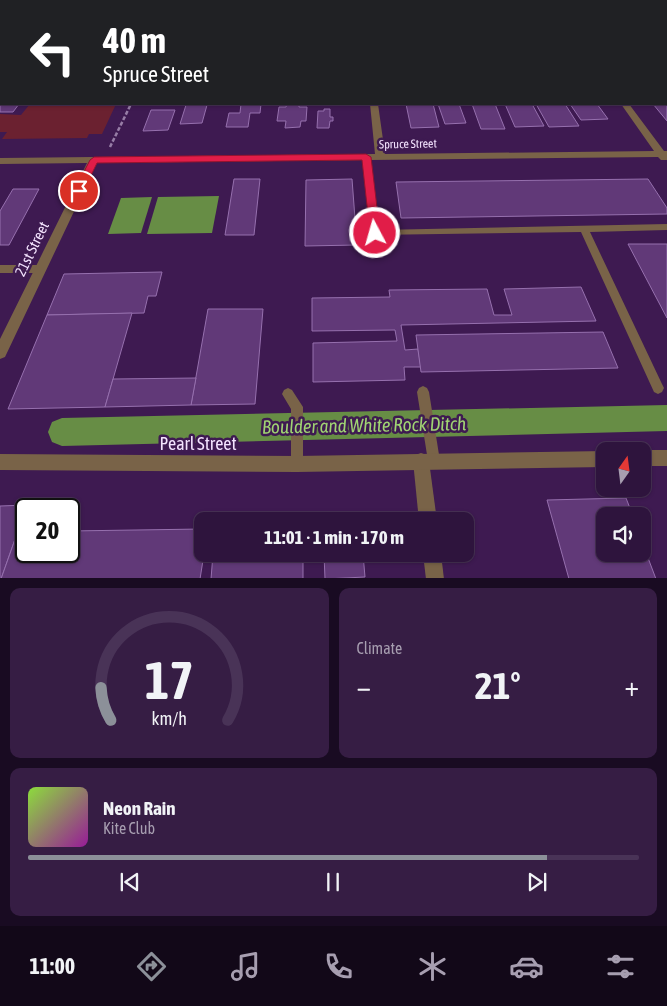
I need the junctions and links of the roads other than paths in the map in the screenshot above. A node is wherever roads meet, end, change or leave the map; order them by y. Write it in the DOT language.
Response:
graph roads {
  1 [pos="374,105"];
  2 [pos="626,105"];
  3 [pos="380,156"];
  4 [pos="366,157"];
  5 [pos="665,157"];
  6 [pos="94,160"];
  7 [pos="0,161"];
  8 [pos="667,227"];
  9 [pos="584,229"];
  10 [pos="0,269"];
  11 [pos="40,269"];
  12 [pos="0,353"];
  13 [pos="658,388"];
  14 [pos="423,392"];
  15 [pos="288,394"];
  16 [pos="651,458"];
  17 [pos="667,458"];
  18 [pos="596,459"];
  19 [pos="428,461"];
  20 [pos="0,462"];
  21 [pos="297,464"];
  22 [pos="428,512"];
  23 [pos="433,562"];
  24 [pos="435,578"];
  1 -- 3 [label="street"];
  2 -- 5 [label="street"];
  3 -- 4 [label="street, Spruce Street"];
  3 -- 5 [label="street, Spruce Street"];
  4 -- 6 [label="street, Spruce Street"];
  4 -- 9 [label="lane"];
  6 -- 7 [label="street, Spruce Street"];
  6 -- 11 [label="street, 21st Street"];
  8 -- 9 [label="lane"];
  9 -- 13 [label="lane"];
  10 -- 11 [label="lane"];
  11 -- 12 [label="street, 21st Street"];
  14 -- 19 [label="lane"];
  15 -- 21 [label="lane"];
  16 -- 17 [label="street"];
  18 -- 19 [label="street, Pearl Street"];
  19 -- 21 [label="street, Pearl Street"];
  19 -- 22 [label="street"];
  20 -- 21 [label="street, Pearl Street"];
  23 -- 24 [label="street"];
}
